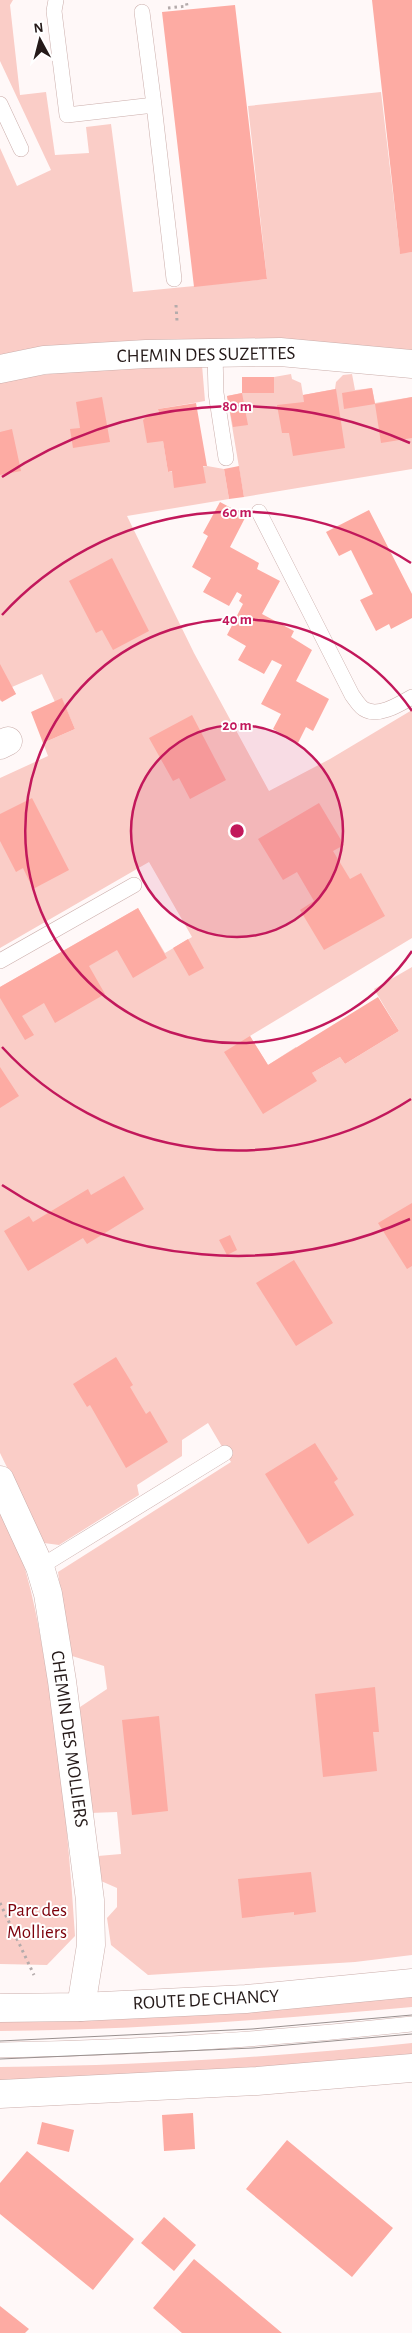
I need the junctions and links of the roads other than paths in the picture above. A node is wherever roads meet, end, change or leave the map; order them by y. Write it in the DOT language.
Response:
graph roads {
  1 [pos="56,0"];
  2 [pos="142,12"];
  3 [pos="0,104"];
  4 [pos="154,105"];
  5 [pos="21,149"];
  6 [pos="174,279"];
  7 [pos="215,353"];
  8 [pos="412,364"];
  9 [pos="0,370"];
  10 [pos="226,458"];
  11 [pos="259,512"];
  12 [pos="412,697"];
  13 [pos="134,885"];
  14 [pos="0,961"];
  15 [pos="225,1453"];
  16 [pos="0,1480"];
  17 [pos="40,1568"];
  18 [pos="412,1983"];
  19 [pos="81,2007"];
  20 [pos="0,2008"];
  21 [pos="412,2024"];
  22 [pos="0,2050"];
  23 [pos="412,2068"];
  24 [pos="0,2094"];
  1 -- 4 [label="lane"];
  2 -- 4 [label="lane"];
  3 -- 5 [label="lane"];
  4 -- 6 [label="lane"];
  7 -- 8 [label="street, CHEMIN DES SUZETTES"];
  7 -- 9 [label="street, CHEMIN DES SUZETTES"];
  7 -- 10 [label="lane"];
  11 -- 12 [label="lane"];
  13 -- 14 [label="lane"];
  15 -- 17 [label="lane"];
  16 -- 17 [label="street, CHEMIN DES MOLLIERS"];
  17 -- 19 [label="street, CHEMIN DES MOLLIERS"];
  18 -- 19 [label="street, ROUTE DE CHANCY"];
  19 -- 20 [label="street, ROUTE DE CHANCY"];
  21 -- 22 [label="lane"];
  23 -- 24 [label="street"];
}
